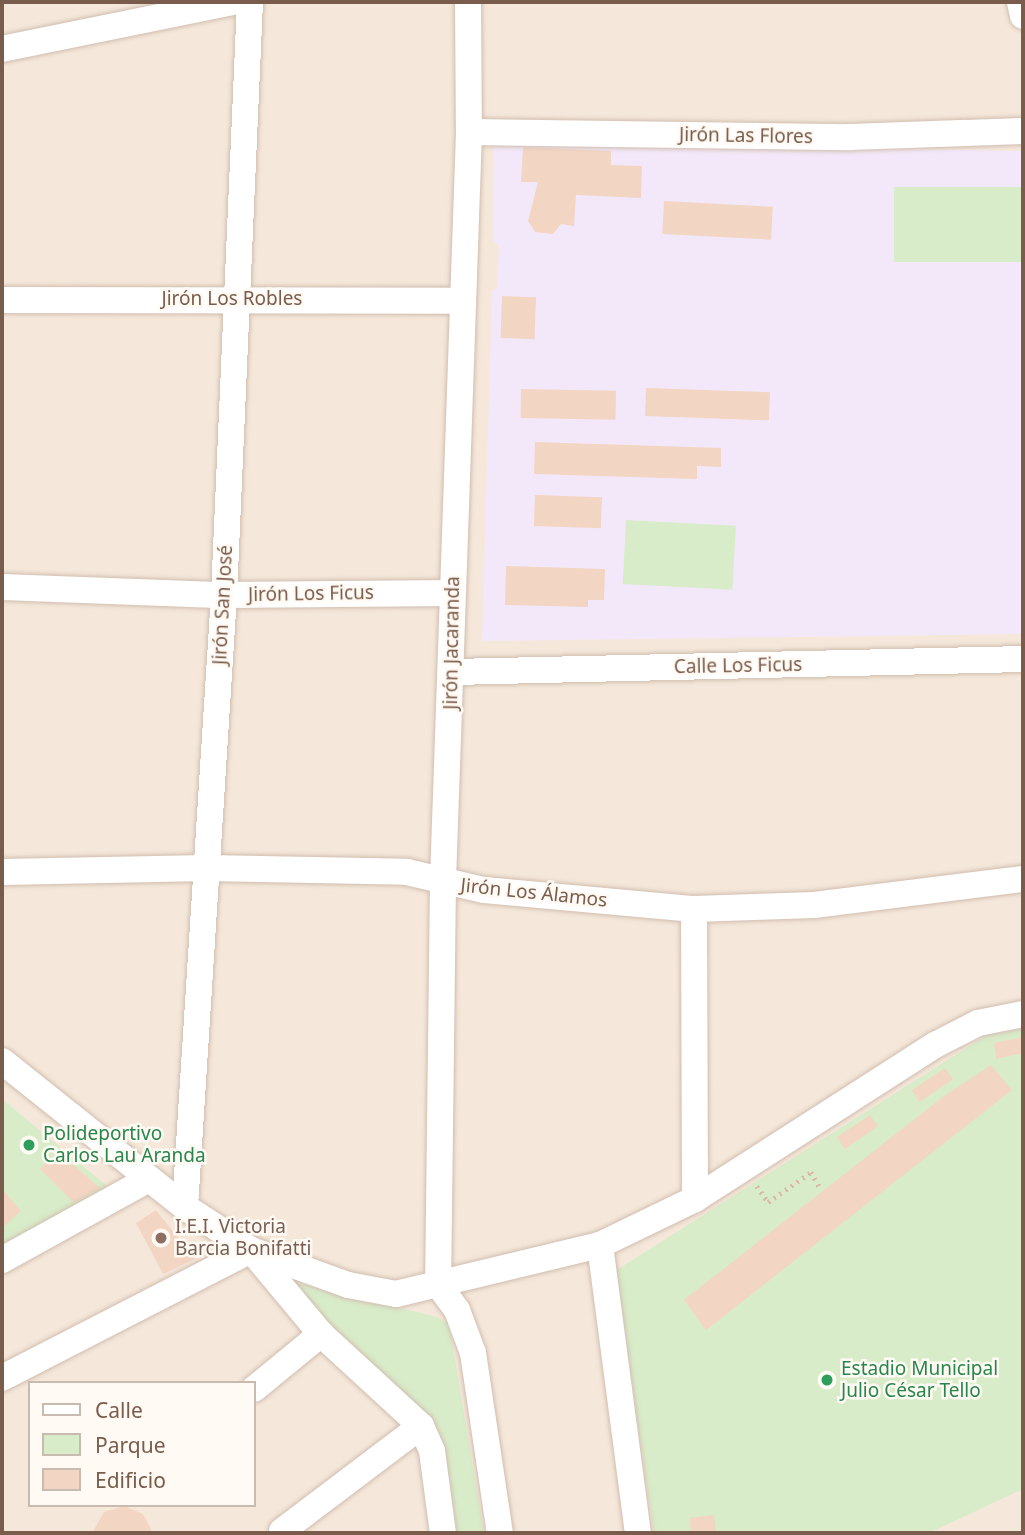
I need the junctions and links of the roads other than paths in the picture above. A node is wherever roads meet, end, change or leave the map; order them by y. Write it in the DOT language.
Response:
graph roads {
  1 [pos="232,2"];
  2 [pos="250,2"];
  3 [pos="468,2"];
  4 [pos="1020,2"];
  5 [pos="1023,16"];
  6 [pos="2,49"];
  7 [pos="1023,131"];
  8 [pos="469,132"];
  9 [pos="240,298"];
  10 [pos="2,299"];
  11 [pos="463,301"];
  12 [pos="2,587"];
  13 [pos="452,593"];
  14 [pos="224,595"];
  15 [pos="1023,659"];
  16 [pos="452,673"];
  17 [pos="207,868"];
  18 [pos="2,872"];
  19 [pos="1023,879"];
  20 [pos="443,882"];
  21 [pos="694,909"];
  22 [pos="1023,1014"];
  23 [pos="2,1061"];
  24 [pos="149,1179"];
  25 [pos="695,1199"];
  26 [pos="184,1207"];
  27 [pos="600,1245"];
  28 [pos="251,1250"];
  29 [pos="2,1260"];
  30 [pos="438,1284"];
  31 [pos="321,1334"];
  32 [pos="2,1378"];
  33 [pos="256,1387"];
  34 [pos="421,1426"];
  35 [pos="282,1531"];
  36 [pos="443,1533"];
  37 [pos="500,1533"];
  38 [pos="638,1533"];
  1 -- 6 [label="street"];
  2 -- 9 [label="street, Jirón San José"];
  3 -- 8 [label="street, Jirón Jacaranda"];
  4 -- 5 [label="street"];
  7 -- 8 [label="street, Jirón Las Flores"];
  8 -- 11 [label="street, Jirón Jacaranda"];
  9 -- 10 [label="street, Jirón Los Robles"];
  9 -- 11 [label="street, Jirón Los Robles"];
  9 -- 14 [label="street, Jirón San José"];
  11 -- 13 [label="street, Jirón Jacaranda"];
  12 -- 14 [label="street, Jirón Los Ficus"];
  13 -- 14 [label="street, Jirón Los Ficus"];
  13 -- 16 [label="street, Jirón Jacaranda"];
  14 -- 17 [label="street, Jirón San José"];
  15 -- 16 [label="street, Calle Los Ficus"];
  16 -- 20 [label="street, Jirón Jacaranda"];
  17 -- 18 [label="street, Jirón Los Álamos"];
  17 -- 20 [label="street, Jirón Los Álamos"];
  17 -- 26 [label="street, Jirón San José"];
  19 -- 21 [label="street, Jirón Los Álamos"];
  20 -- 21 [label="street, Jirón Los Álamos"];
  20 -- 30 [label="street, Jirón Jacaranda"];
  21 -- 25 [label="street"];
  22 -- 25 [label="street"];
  23 -- 24 [label="street"];
  24 -- 26 [label="street"];
  24 -- 29 [label="street"];
  25 -- 27 [label="street"];
  26 -- 28 [label="street"];
  27 -- 30 [label="street"];
  27 -- 38 [label="street"];
  28 -- 30 [label="street"];
  28 -- 31 [label="street"];
  28 -- 32 [label="street"];
  30 -- 37 [label="street"];
  31 -- 33 [label="street"];
  31 -- 34 [label="street"];
  34 -- 35 [label="street"];
  34 -- 36 [label="street"];
}
